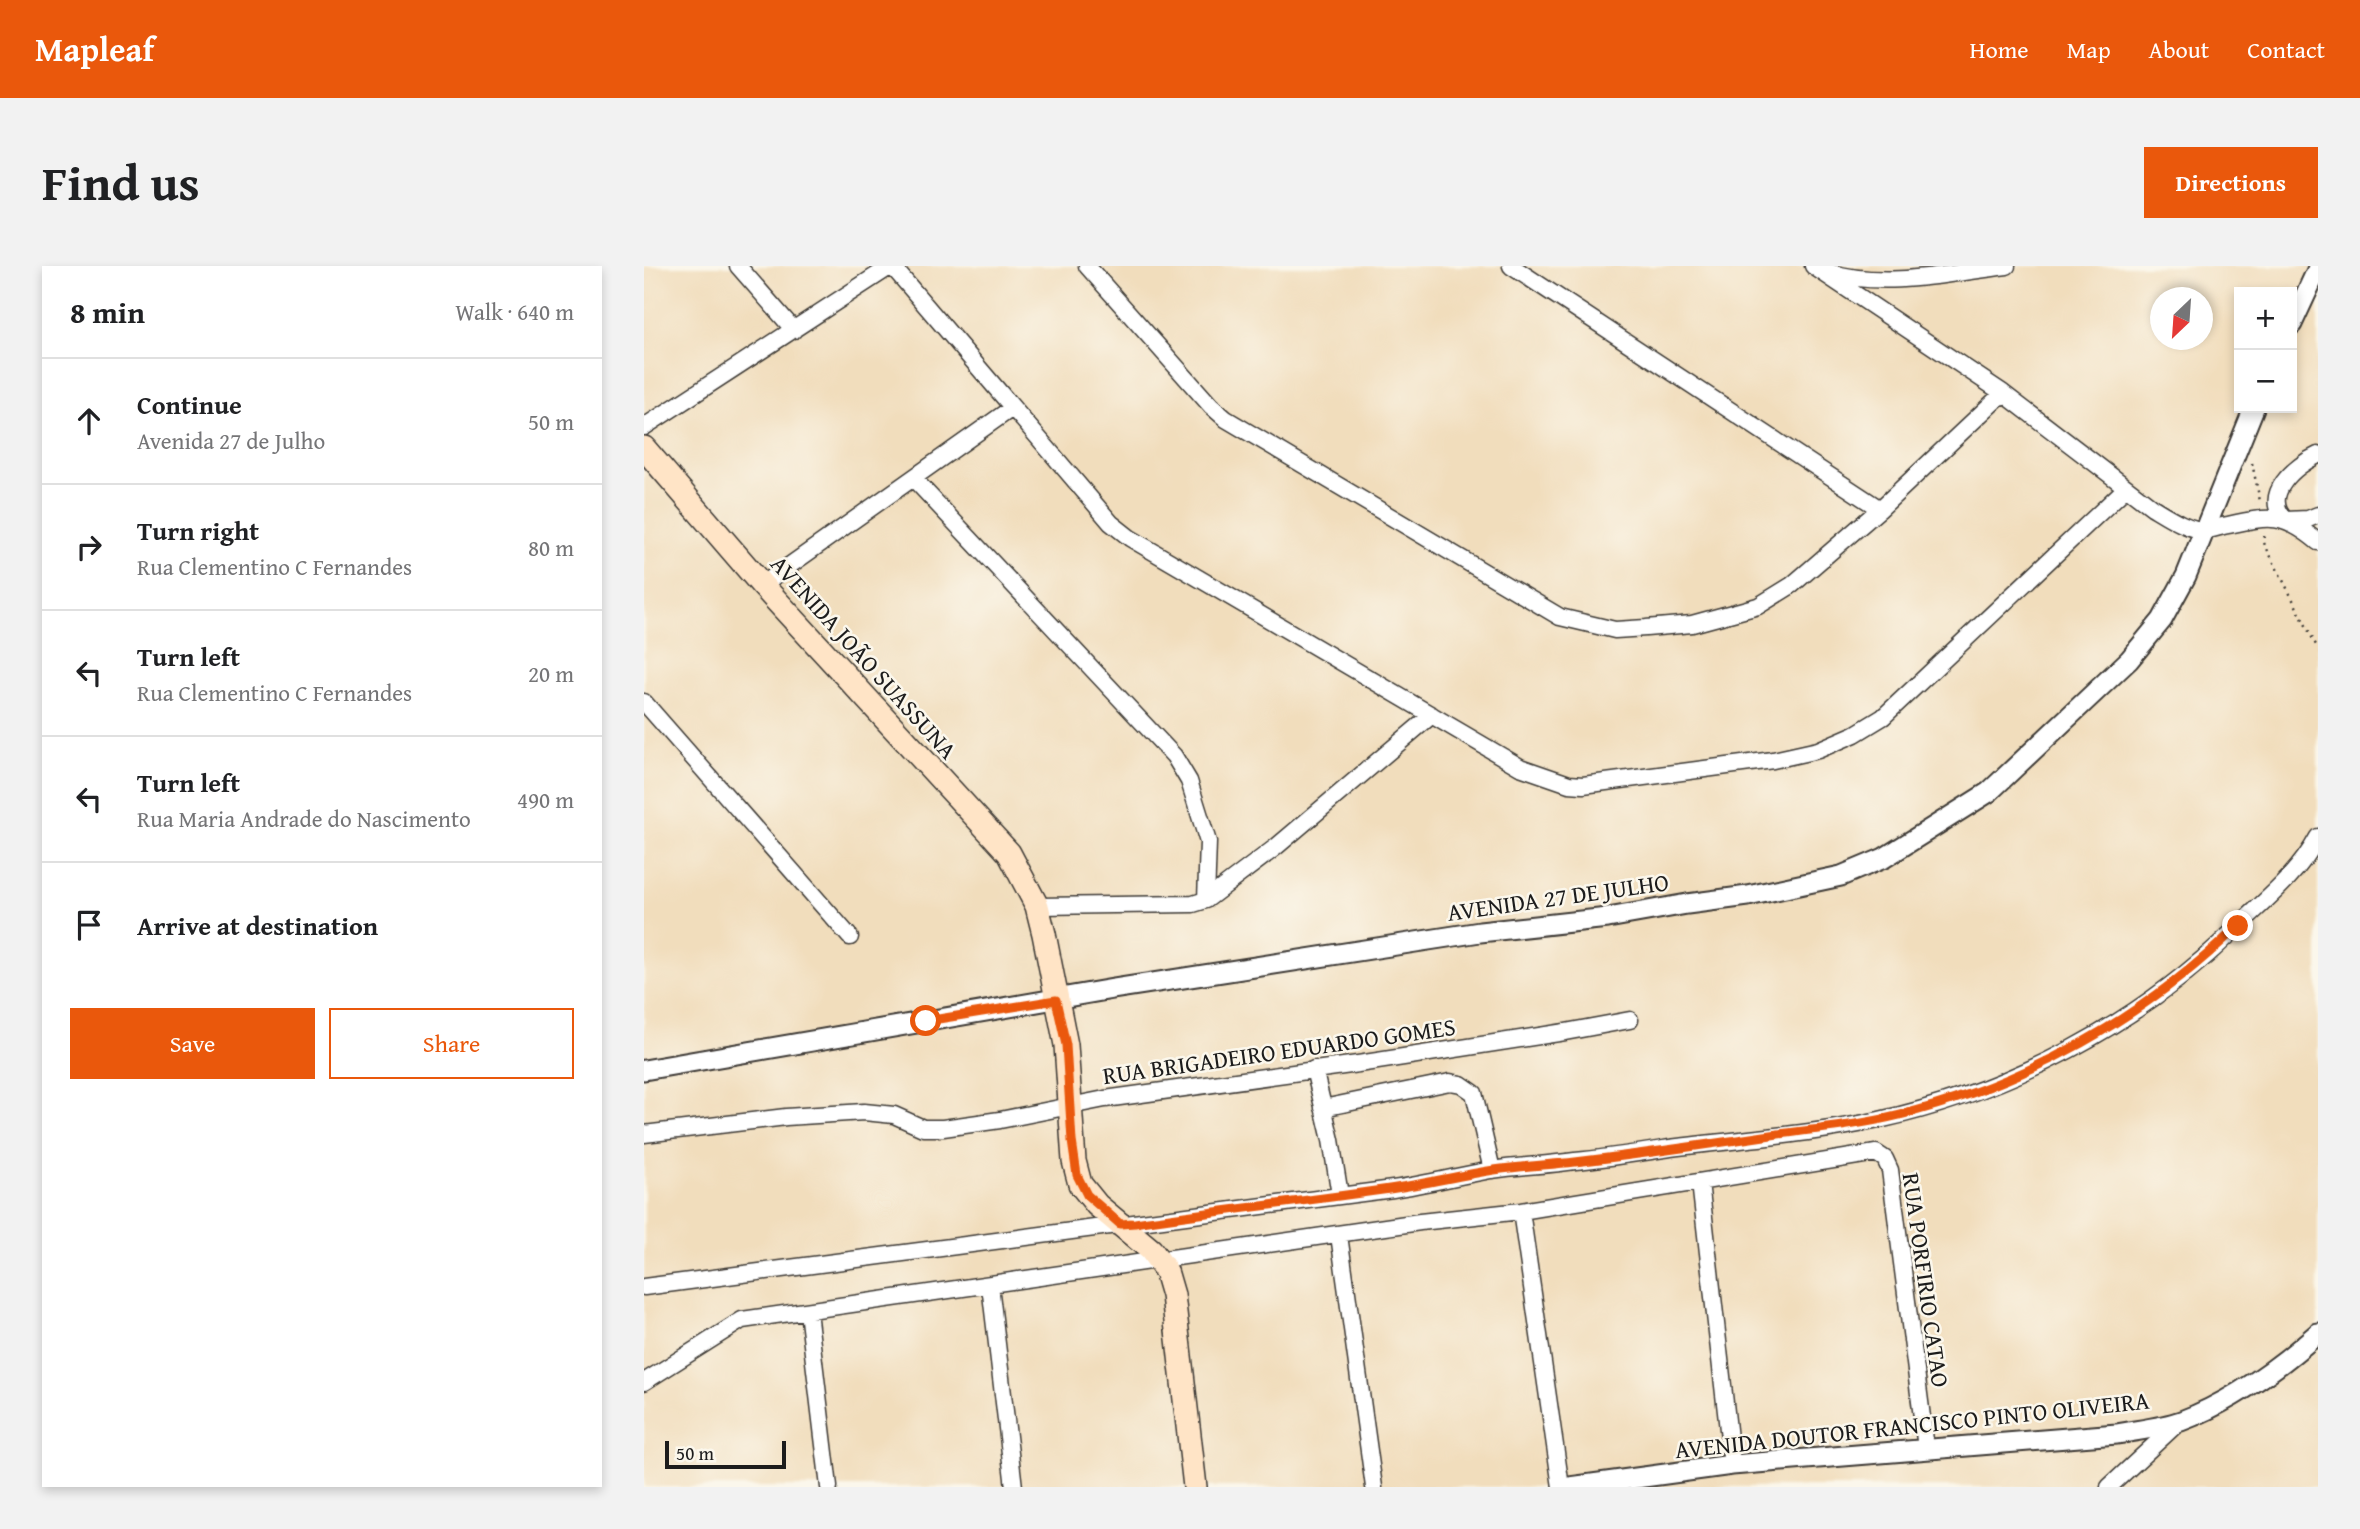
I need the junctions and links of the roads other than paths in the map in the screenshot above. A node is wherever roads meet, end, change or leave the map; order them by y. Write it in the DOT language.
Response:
graph roads {
  1 [pos="738,266"];
  2 [pos="891,266"];
  3 [pos="1087,266"];
  4 [pos="1511,266"];
  5 [pos="2007,266"];
  6 [pos="1816,268"];
  7 [pos="2318,268"];
  8 [pos="2297,313"];
  9 [pos="793,330"];
  10 [pos="2003,393"];
  11 [pos="1012,408"];
  12 [pos="2252,413"];
  13 [pos="644,427"];
  14 [pos="644,448"];
  15 [pos="2318,454"];
  16 [pos="913,478"];
  17 [pos="2126,488"];
  18 [pos="1880,509"];
  19 [pos="2318,515"];
  20 [pos="2286,520"];
  21 [pos="2205,530"];
  22 [pos="2318,542"];
  23 [pos="762,585"];
  24 [pos="644,702"];
  25 [pos="1432,715"];
  26 [pos="2318,838"];
  27 [pos="1206,900"];
  28 [pos="1037,906"];
  29 [pos="850,937"];
  30 [pos="1056,1000"];
  31 [pos="1630,1020"];
  32 [pos="1314,1069"];
  33 [pos="644,1070"];
  34 [pos="1070,1105"];
  35 [pos="1323,1108"];
  36 [pos="644,1134"];
  37 [pos="1492,1170"];
  38 [pos="1700,1182"];
  39 [pos="1340,1195"];
  40 [pos="1521,1211"];
  41 [pos="1128,1229"];
  42 [pos="1339,1235"];
  43 [pos="1160,1262"];
  44 [pos="990,1285"];
  45 [pos="644,1287"];
  46 [pos="808,1311"];
  47 [pos="2318,1334"];
  48 [pos="644,1381"];
  49 [pos="2179,1422"];
  50 [pos="1926,1448"];
  51 [pos="1732,1465"];
  52 [pos="829,1487"];
  53 [pos="1014,1487"];
  54 [pos="1195,1487"];
  55 [pos="1374,1487"];
  56 [pos="1561,1487"];
  57 [pos="1570,1487"];
  58 [pos="2109,1487"];
  1 -- 9 [label="street"];
  2 -- 9 [label="street"];
  2 -- 11 [label="street"];
  3 -- 18 [label="street"];
  4 -- 18 [label="street"];
  5 -- 6 [label="street"];
  6 -- 10 [label="street"];
  7 -- 8 [label="street"];
  9 -- 13 [label="street"];
  10 -- 17 [label="street"];
  10 -- 18 [label="street"];
  11 -- 16 [label="street"];
  11 -- 25 [label="street"];
  12 -- 21 [label="street, AVENIDA 27 DE JULHO"];
  14 -- 23 [label="main road, AVENIDA JOÃO SUASSUNA"];
  15 -- 20 [label="street"];
  16 -- 23 [label="street"];
  16 -- 27 [label="street"];
  17 -- 21 [label="street"];
  17 -- 25 [label="street"];
  19 -- 20 [label="street"];
  20 -- 21 [label="street"];
  20 -- 22 [label="street"];
  21 -- 30 [label="street, AVENIDA 27 DE JULHO"];
  23 -- 28 [label="main road, AVENIDA JOÃO SUASSUNA"];
  24 -- 29 [label="street"];
  25 -- 27 [label="street"];
  26 -- 37 [label="street"];
  27 -- 28 [label="street"];
  28 -- 30 [label="main road, AVENIDA JOÃO SUASSUNA"];
  30 -- 33 [label="street, AVENIDA 27 DE JULHO"];
  30 -- 34 [label="main road, AVENIDA JOÃO SUASSUNA"];
  31 -- 32 [label="street, RUA BRIGADEIRO EDUARDO GOMES"];
  32 -- 34 [label="street, RUA BRIGADEIRO EDUARDO GOMES"];
  32 -- 35 [label="street"];
  34 -- 36 [label="street, RUA BRIGADEIRO EDUARDO GOMES"];
  34 -- 41 [label="main road, AVENIDA JOÃO SUASSUNA"];
  35 -- 37 [label="street"];
  35 -- 39 [label="street"];
  37 -- 39 [label="street"];
  38 -- 40 [label="street"];
  38 -- 50 [label="street, RUA PORFIRIO CATAO"];
  38 -- 51 [label="street"];
  39 -- 41 [label="street"];
  40 -- 42 [label="street"];
  40 -- 56 [label="street"];
  41 -- 43 [label="main road, AVENIDA JOÃO SUASSUNA"];
  41 -- 45 [label="street"];
  42 -- 43 [label="street"];
  42 -- 55 [label="street"];
  43 -- 44 [label="street"];
  43 -- 54 [label="main road"];
  44 -- 46 [label="street"];
  44 -- 53 [label="street"];
  46 -- 48 [label="street"];
  46 -- 52 [label="street"];
  47 -- 49 [label="street, AVENIDA DOUTOR FRANCISCO PINTO OLIVEIRA"];
  49 -- 50 [label="street, AVENIDA DOUTOR FRANCISCO PINTO OLIVEIRA"];
  49 -- 58 [label="street"];
  50 -- 51 [label="street, AVENIDA DOUTOR FRANCISCO PINTO OLIVEIRA"];
  51 -- 57 [label="street, AVENIDA DOUTOR FRANCISCO PINTO OLIVEIRA"];
}
